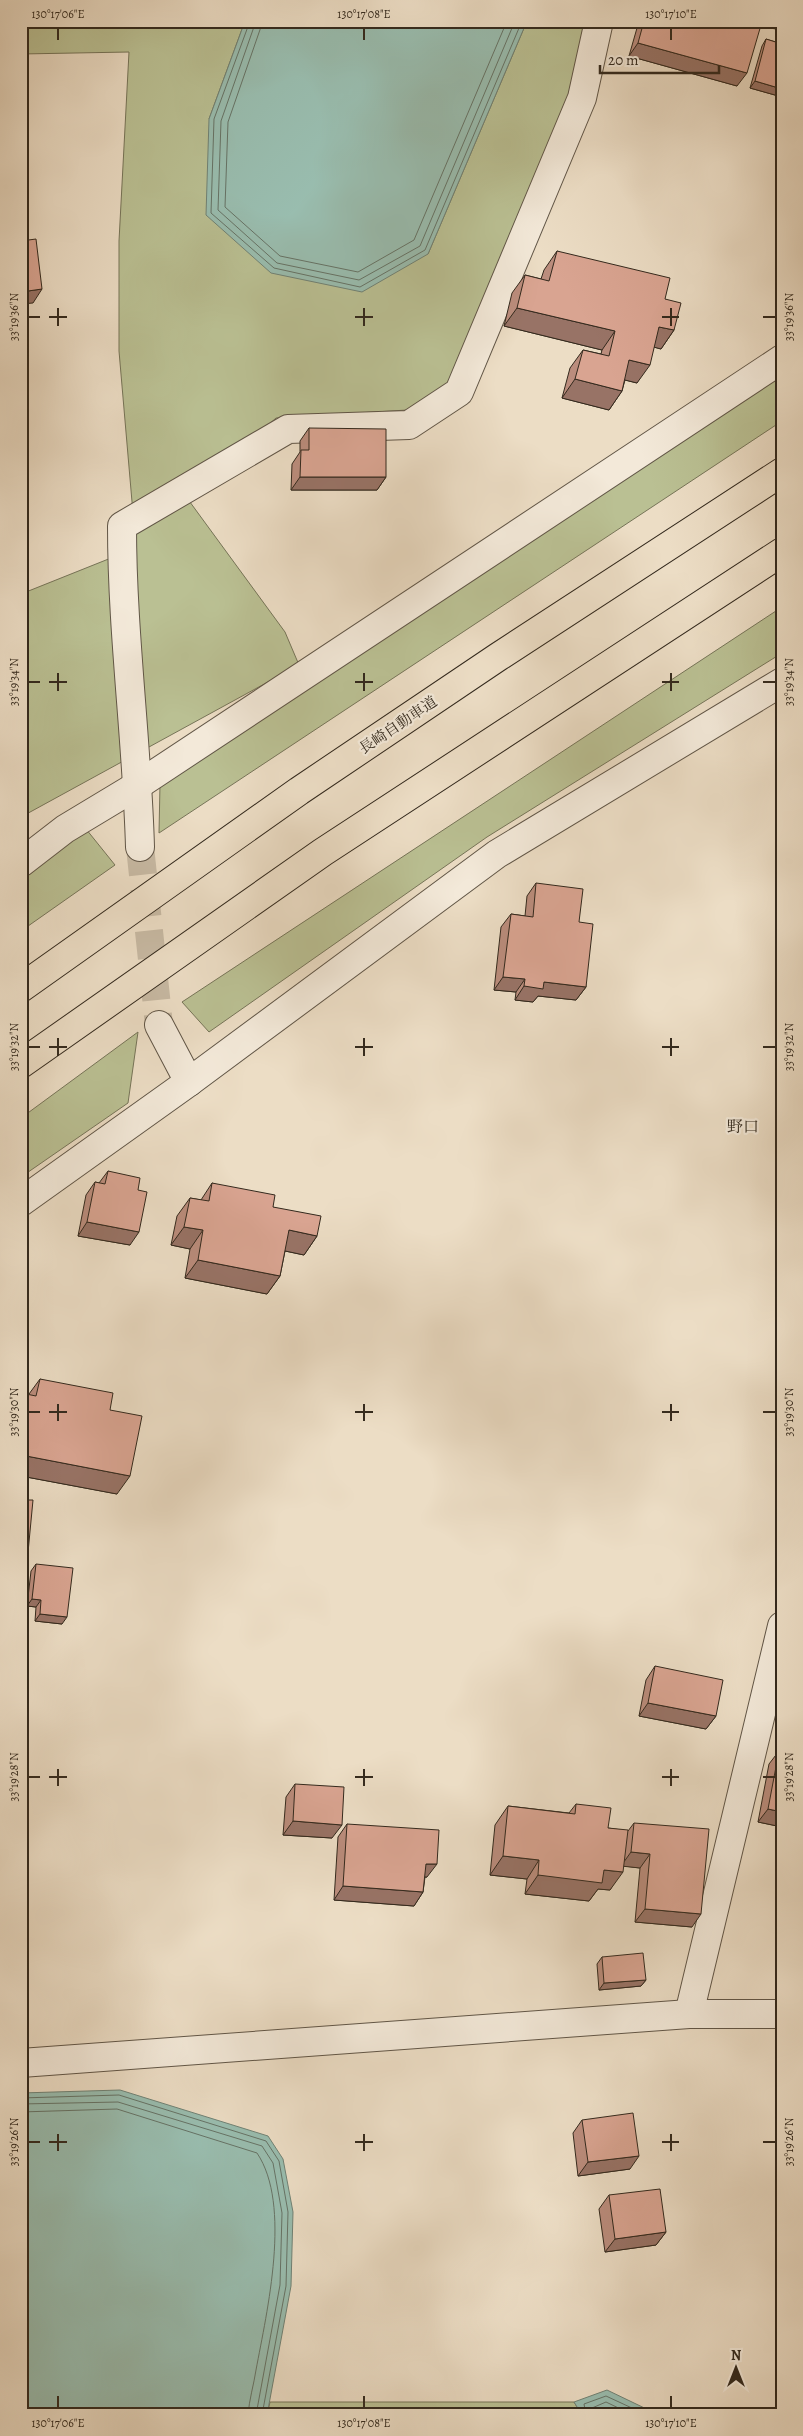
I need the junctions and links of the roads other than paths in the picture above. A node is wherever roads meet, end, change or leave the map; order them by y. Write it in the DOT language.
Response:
graph roads {
  1 [pos="599,21"];
  2 [pos="782,359"];
  3 [pos="782,472"];
  4 [pos="782,552"];
  5 [pos="782,682"];
  6 [pos="138,786"];
  7 [pos="140,847"];
  8 [pos="21,863"];
  9 [pos="21,988"];
  10 [pos="159,1025"];
  11 [pos="21,1064"];
  12 [pos="189,1082"];
  13 [pos="21,1202"];
  14 [pos="782,1626"];
  15 [pos="689,2014"];
  16 [pos="782,2014"];
  17 [pos="21,2063"];
  1 -- 6 [label="street"];
  2 -- 6 [label="street"];
  3 -- 9 [label="highway, 長崎自動車道"];
  4 -- 11 [label="highway"];
  5 -- 12 [label="street"];
  6 -- 7 [label="street"];
  6 -- 8 [label="street"];
  10 -- 12 [label="street"];
  12 -- 13 [label="street"];
  14 -- 15 [label="street"];
  15 -- 16 [label="street"];
  15 -- 17 [label="street"];
}
